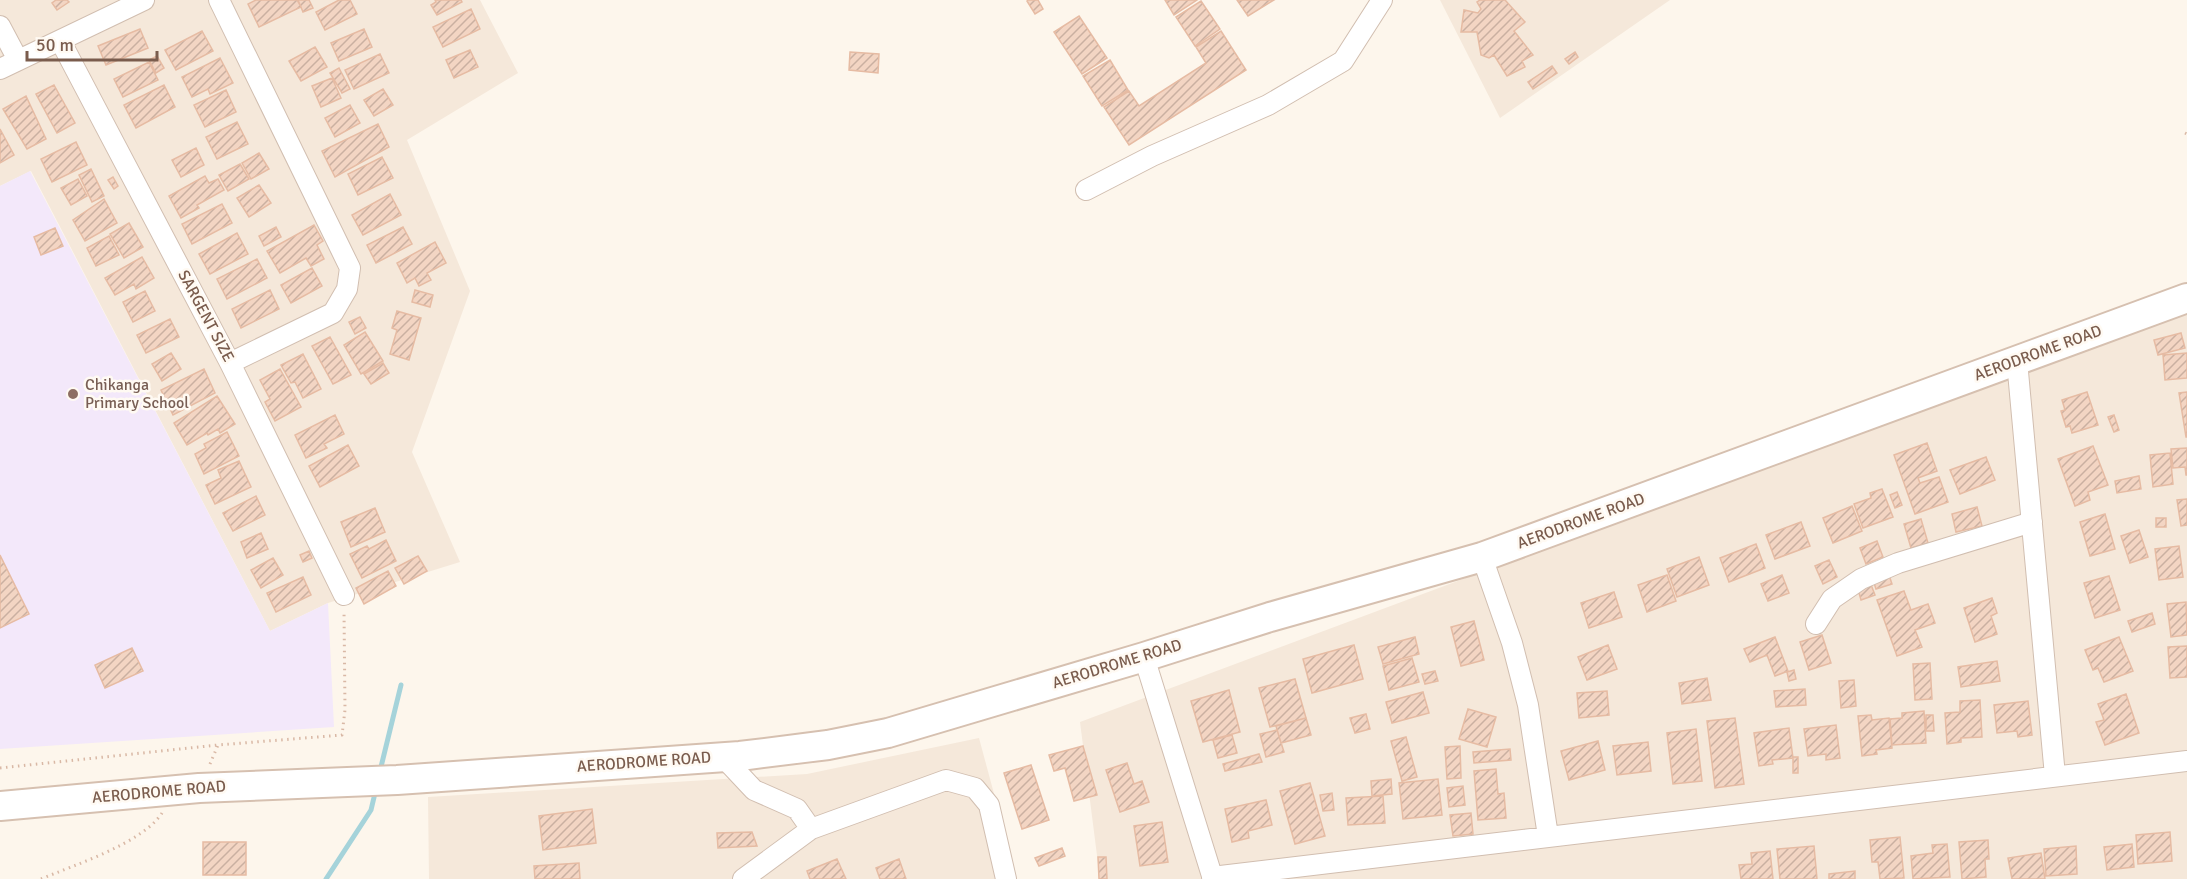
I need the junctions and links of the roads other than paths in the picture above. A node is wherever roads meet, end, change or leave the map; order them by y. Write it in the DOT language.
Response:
graph roads {
  1 [pos="144,0"];
  2 [pos="219,0"];
  3 [pos="1382,0"];
  4 [pos="0,26"];
  5 [pos="61,42"];
  6 [pos="18,60"];
  7 [pos="0,69"];
  8 [pos="1086,190"];
  9 [pos="2187,298"];
  10 [pos="2017,361"];
  11 [pos="230,363"];
  12 [pos="2032,522"];
  13 [pos="1482,557"];
  14 [pos="344,595"];
  15 [pos="1816,624"];
  16 [pos="1144,657"];
  17 [pos="723,757"];
  18 [pos="2187,761"];
  19 [pos="2055,776"];
  20 [pos="0,806"];
  21 [pos="811,829"];
  22 [pos="1548,836"];
  23 [pos="1213,878"];
  24 [pos="743,879"];
  25 [pos="1006,879"];
  1 -- 5 [label="street"];
  2 -- 11 [label="street"];
  3 -- 8 [label="street"];
  4 -- 6 [label="street"];
  5 -- 6 [label="street"];
  5 -- 11 [label="street, SARGENT SIZE"];
  6 -- 7 [label="street"];
  9 -- 10 [label="street, AERODROME ROAD"];
  10 -- 12 [label="street"];
  10 -- 13 [label="street, AERODROME ROAD"];
  11 -- 14 [label="street, SARGENT SIZE"];
  12 -- 15 [label="street"];
  12 -- 19 [label="street"];
  13 -- 16 [label="street, AERODROME ROAD"];
  13 -- 22 [label="street"];
  16 -- 17 [label="street, AERODROME ROAD"];
  16 -- 23 [label="street"];
  17 -- 20 [label="street, AERODROME ROAD"];
  17 -- 21 [label="street"];
  18 -- 19 [label="street"];
  19 -- 22 [label="street"];
  21 -- 24 [label="street"];
  21 -- 25 [label="street"];
  22 -- 23 [label="street"];
}
